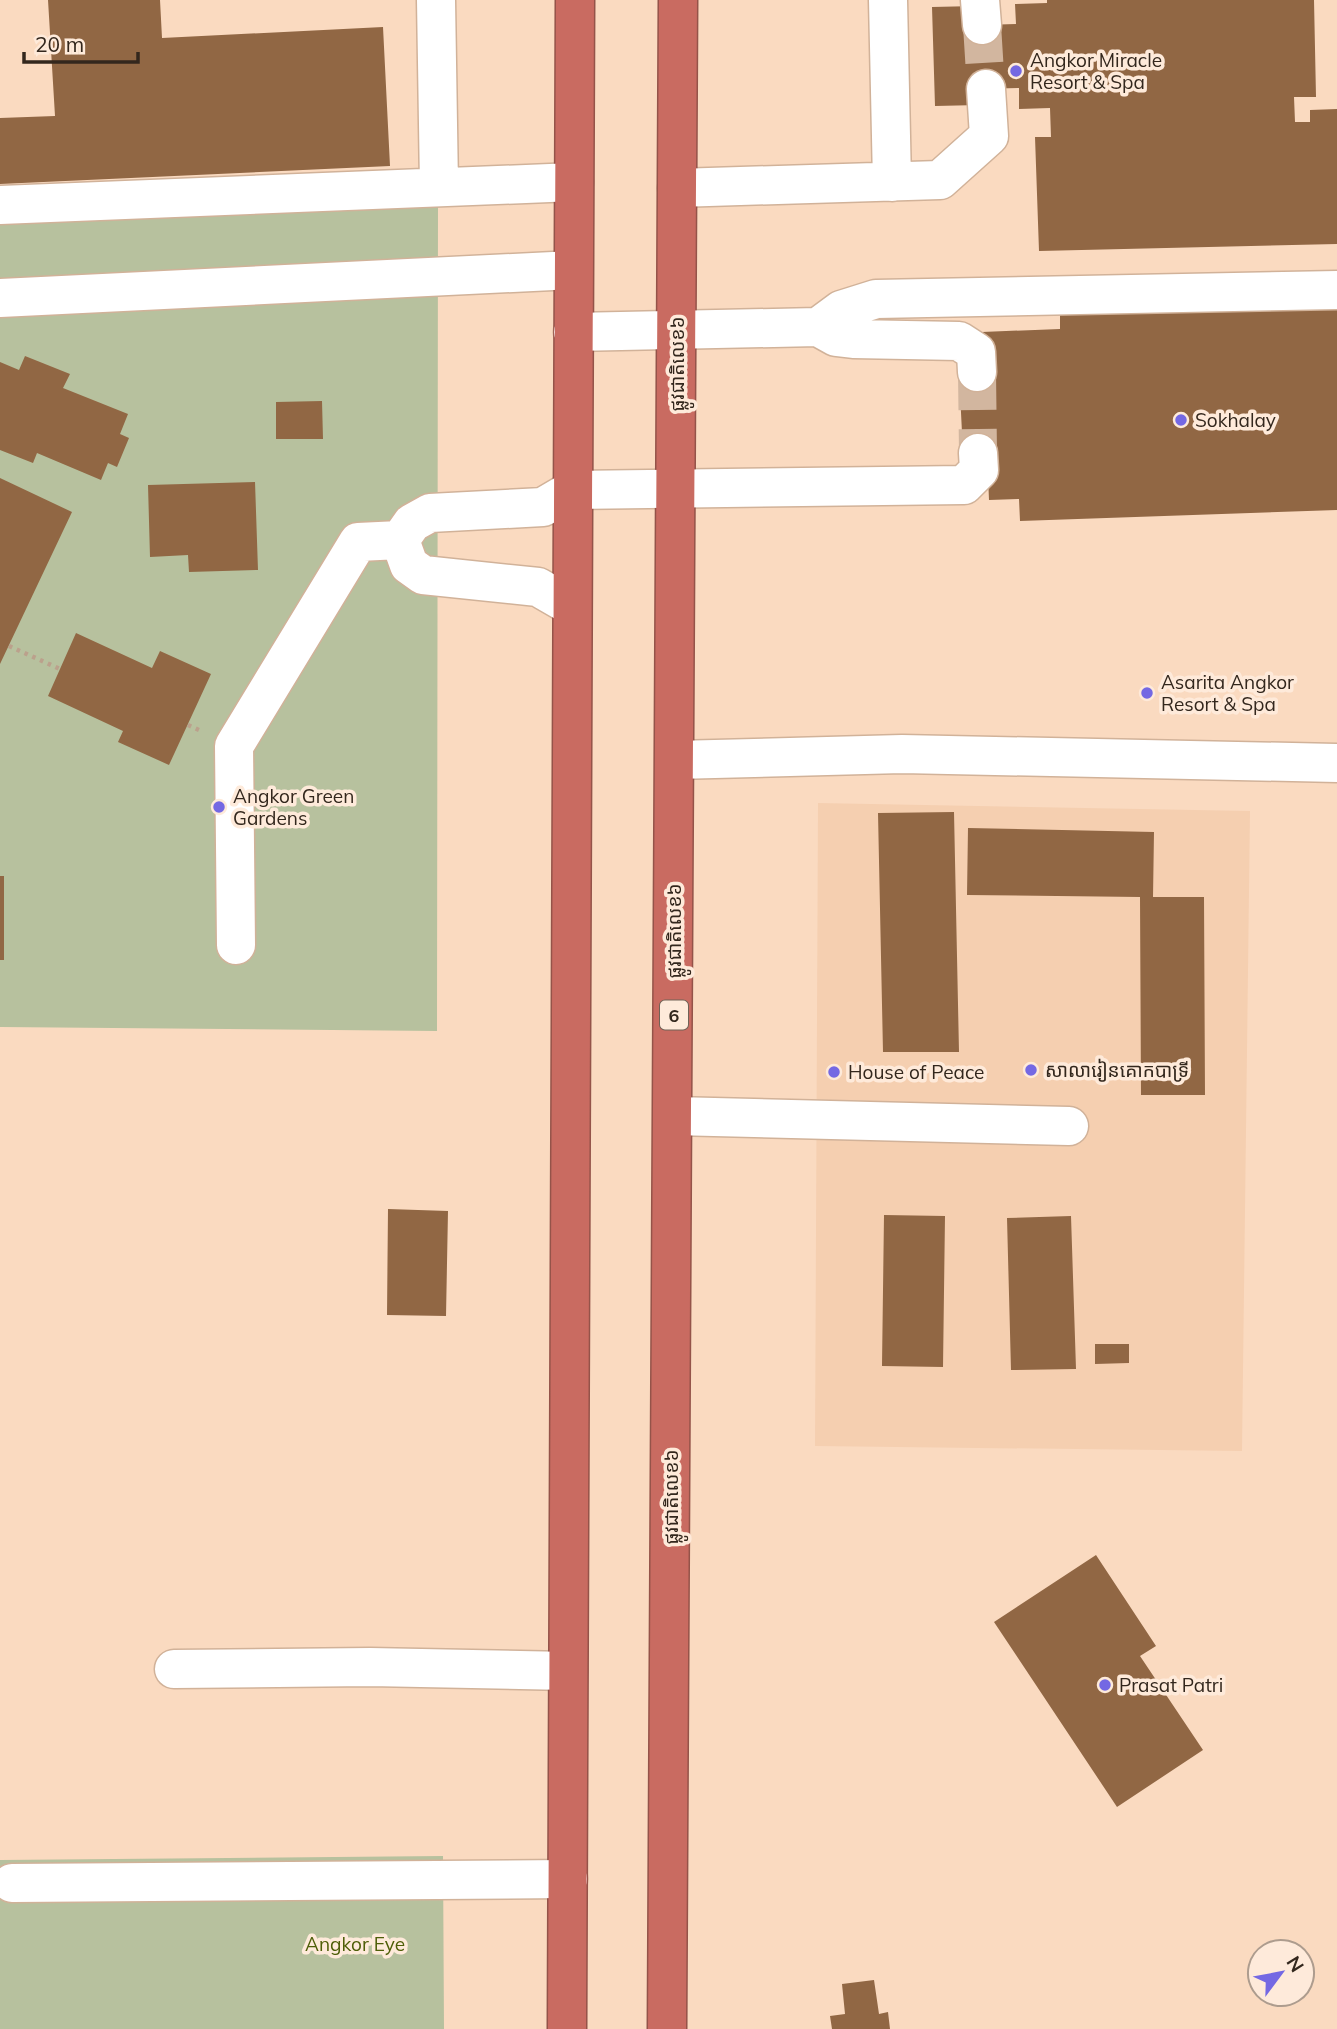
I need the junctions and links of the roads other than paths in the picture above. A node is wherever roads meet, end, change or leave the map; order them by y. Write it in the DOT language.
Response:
graph roads {
  1 [pos="436,0"];
  2 [pos="575,0"];
  3 [pos="678,0"];
  4 [pos="888,0"];
  5 [pos="986,89"];
  6 [pos="574,182"];
  7 [pos="892,182"];
  8 [pos="439,186"];
  9 [pos="677,188"];
  10 [pos="0,205"];
  11 [pos="573,270"];
  12 [pos="1337,290"];
  13 [pos="0,298"];
  14 [pos="818,327"];
  15 [pos="677,331"];
  16 [pos="573,332"];
  17 [pos="977,372"];
  18 [pos="978,453"];
  19 [pos="676,489"];
  20 [pos="572,490"];
  21 [pos="400,540"];
  22 [pos="571,606"];
  23 [pos="675,760"];
  24 [pos="1337,763"];
  25 [pos="236,945"];
  26 [pos="674,1116"];
  27 [pos="1069,1126"];
  28 [pos="174,1669"];
  29 [pos="568,1671"];
  30 [pos="568,1879"];
  31 [pos="12,1883"];
  32 [pos="567,2029"];
  33 [pos="667,2029"];
  1 -- 8 [label="street"];
  2 -- 6 [label="highway"];
  3 -- 9 [label="highway, ផ្លូវជាតិលេខ៦ / 6"];
  4 -- 7 [label="street"];
  5 -- 7 [label="street"];
  6 -- 8 [label="street"];
  6 -- 11 [label="highway"];
  7 -- 9 [label="street"];
  8 -- 10 [label="street"];
  9 -- 15 [label="highway, ផ្លូវជាតិលេខ៦ / 6"];
  11 -- 13 [label="street"];
  11 -- 16 [label="highway"];
  12 -- 14 [label="street"];
  14 -- 15 [label="street"];
  14 -- 17 [label="street"];
  15 -- 16 [label="street"];
  15 -- 19 [label="highway, ផ្លូវជាតិលេខ៦ / 6"];
  16 -- 20 [label="highway"];
  18 -- 19 [label="street"];
  19 -- 20 [label="street"];
  19 -- 23 [label="highway, ផ្លូវជាតិលេខ៦ / 6"];
  20 -- 21 [label="street"];
  20 -- 22 [label="highway"];
  21 -- 22 [label="street"];
  21 -- 25 [label="street"];
  22 -- 29 [label="highway"];
  23 -- 24 [label="street"];
  23 -- 26 [label="highway, ផ្លូវជាតិលេខ៦ / 6"];
  26 -- 27 [label="street"];
  26 -- 33 [label="highway, ផ្លូវជាតិលេខ៦ / 6"];
  28 -- 29 [label="street"];
  29 -- 30 [label="highway"];
  30 -- 31 [label="street"];
  30 -- 32 [label="highway"];
}
